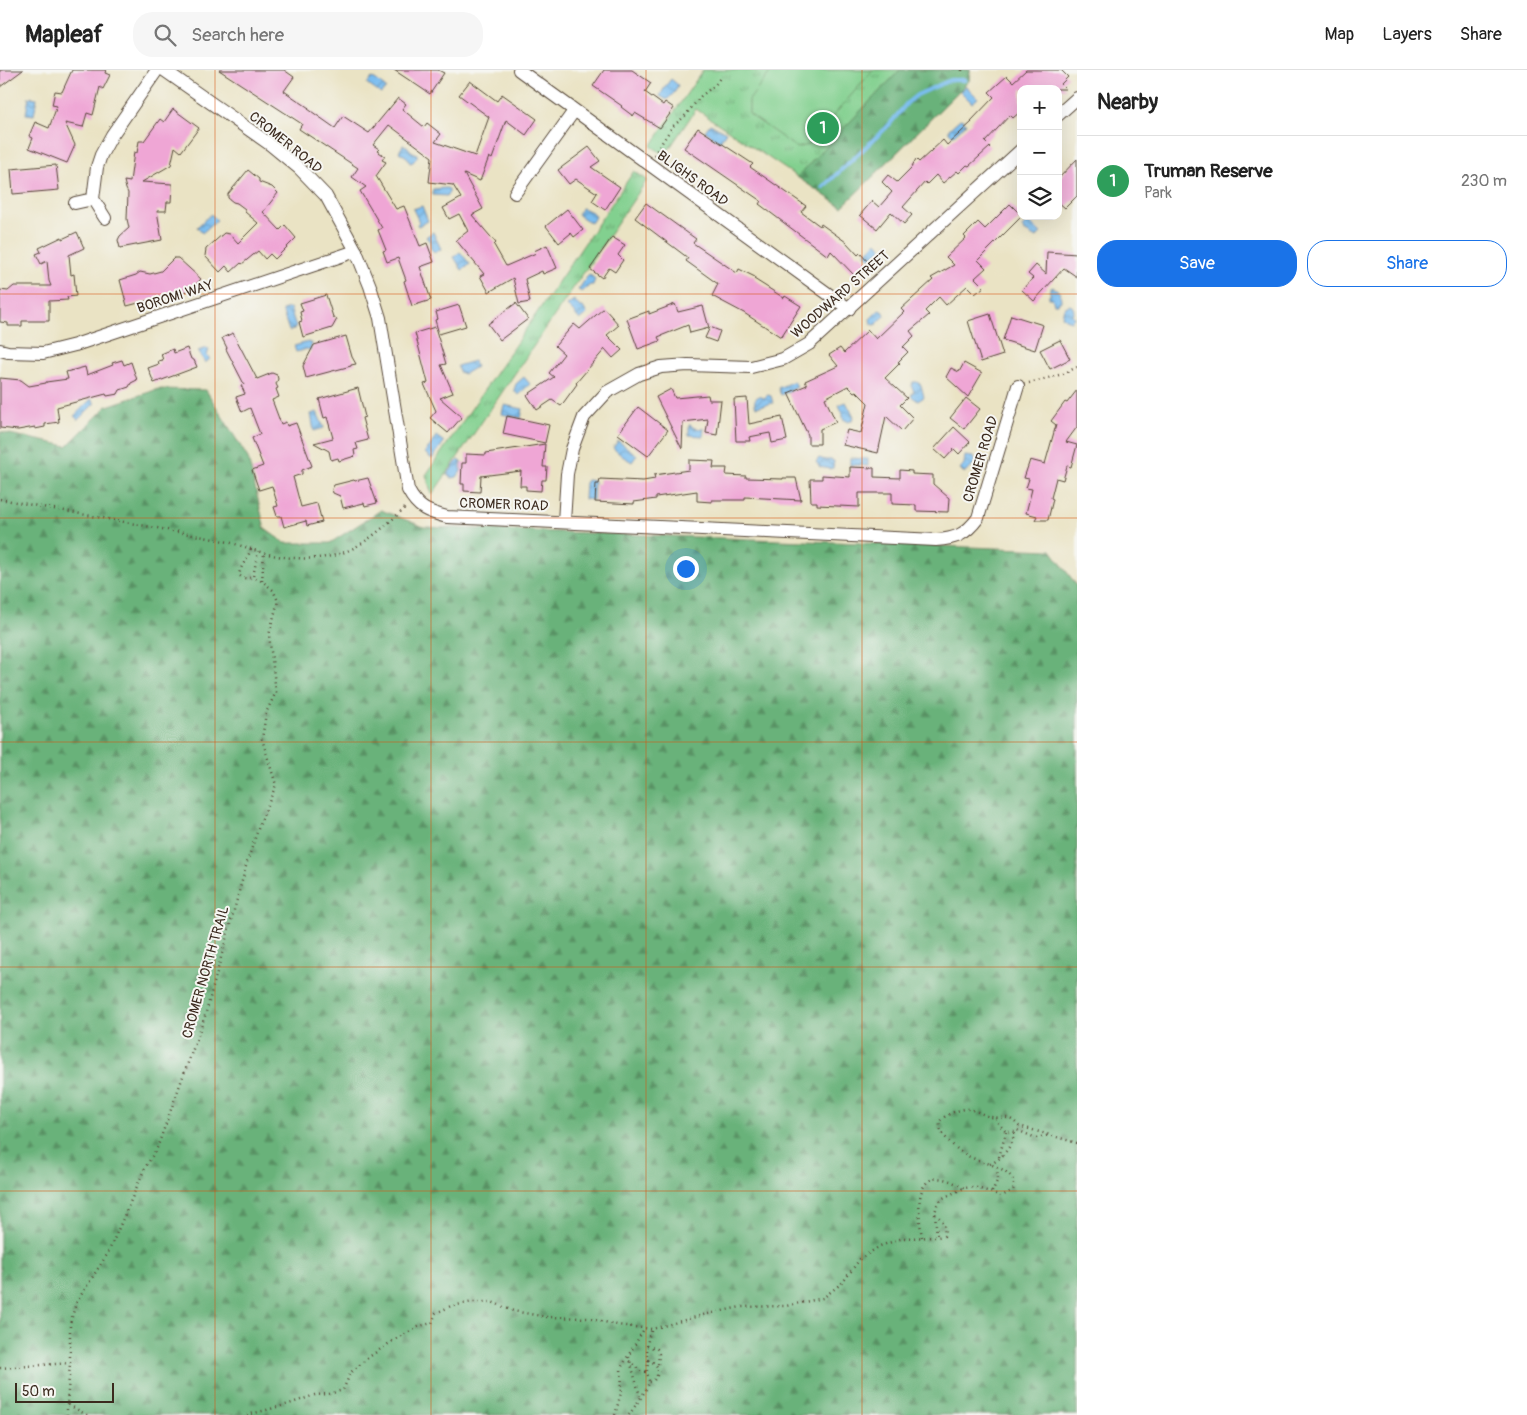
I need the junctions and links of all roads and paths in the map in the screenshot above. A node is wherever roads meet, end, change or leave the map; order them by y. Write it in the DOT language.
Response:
graph roads {
  1 [pos="158,70"];
  2 [pos="164,70"];
  3 [pos="519,70"];
  4 [pos="720,78"];
  5 [pos="1077,98"];
  6 [pos="574,111"];
  7 [pos="1062,111"];
  8 [pos="1017,154"];
  9 [pos="648,164"];
  10 [pos="515,193"];
  11 [pos="93,199"];
  12 [pos="75,203"];
  13 [pos="105,218"];
  14 [pos="356,251"];
  15 [pos="849,309"];
  16 [pos="0,350"];
  17 [pos="1077,368"];
  18 [pos="1018,386"];
  19 [pos="0,499"];
  20 [pos="413,500"];
  21 [pos="564,522"];
  22 [pos="251,549"];
  23 [pos="258,551"];
  24 [pos="264,553"];
  25 [pos="252,577"];
  26 [pos="262,581"];
  27 [pos="996,1118"];
  28 [pos="1019,1126"];
  29 [pos="1016,1131"];
  30 [pos="1006,1132"];
  31 [pos="1051,1135"];
  32 [pos="1077,1143"];
  33 [pos="998,1158"];
  34 [pos="990,1164"];
  35 [pos="996,1167"];
  36 [pos="964,1188"];
  37 [pos="992,1192"];
  38 [pos="935,1213"];
  39 [pos="922,1237"];
  40 [pos="937,1237"];
  41 [pos="644,1328"];
  42 [pos="652,1329"];
  43 [pos="647,1346"];
  44 [pos="628,1356"];
  45 [pos="648,1360"];
  46 [pos="629,1361"];
  47 [pos="70,1363"];
  48 [pos="658,1367"];
  49 [pos="0,1368"];
  50 [pos="647,1372"];
  51 [pos="649,1382"];
  52 [pos="640,1396"];
  53 [pos="67,1404"];
  54 [pos="67,1415"];
  55 [pos="87,1415"];
  56 [pos="247,1415"];
  57 [pos="615,1415"];
  58 [pos="629,1415"];
  1 -- 11 [label="street"];
  2 -- 14 [label="street, CROMER ROAD"];
  3 -- 6 [label="street, BLIGHS ROAD"];
  4 -- 9 [label="path"];
  5 -- 7 [label="street"];
  6 -- 9 [label="street, BLIGHS ROAD"];
  6 -- 10 [label="street"];
  8 -- 15 [label="street, WOODWARD STREET"];
  9 -- 15 [label="street, BLIGHS ROAD"];
  11 -- 12 [label="street"];
  11 -- 13 [label="street"];
  14 -- 16 [label="street, BOROMI WAY"];
  14 -- 20 [label="street, CROMER ROAD"];
  15 -- 21 [label="street, WOODWARD STREET"];
  17 -- 18 [label="path"];
  18 -- 21 [label="street, CROMER ROAD"];
  19 -- 22 [label="path"];
  20 -- 21 [label="street, CROMER ROAD"];
  20 -- 24 [label="path"];
  22 -- 23 [label="path"];
  22 -- 25 [label="path"];
  23 -- 24 [label="path"];
  23 -- 25 [label="path"];
  24 -- 26 [label="path"];
  25 -- 26 [label="path, CROMER NORTH TRAIL"];
  26 -- 47 [label="path, CROMER NORTH TRAIL"];
  27 -- 28 [label="path"];
  27 -- 30 [label="path"];
  27 -- 34 [label="path"];
  28 -- 29 [label="path"];
  28 -- 31 [label="path"];
  29 -- 30 [label="path"];
  29 -- 31 [label="path"];
  29 -- 33 [label="path"];
  30 -- 33 [label="path"];
  31 -- 32 [label="path"];
  33 -- 34 [label="path"];
  34 -- 35 [label="path"];
  35 -- 37 [label="path"];
  35 -- 37 [label="path"];
  36 -- 37 [label="path"];
  36 -- 38 [label="path"];
  36 -- 39 [label="path"];
  38 -- 40 [label="path"];
  38 -- 40 [label="path"];
  39 -- 40 [label="path"];
  39 -- 42 [label="path"];
  41 -- 42 [label="path"];
  41 -- 44 [label="path"];
  41 -- 56 [label="path"];
  42 -- 43 [label="path"];
  43 -- 45 [label="path"];
  43 -- 48 [label="path"];
  44 -- 46 [label="path"];
  44 -- 57 [label="path"];
  45 -- 48 [label="path"];
  45 -- 50 [label="path"];
  46 -- 50 [label="path"];
  46 -- 52 [label="path"];
  47 -- 49 [label="path"];
  47 -- 53 [label="path, CROMER NORTH TRAIL"];
  48 -- 51 [label="path"];
  50 -- 51 [label="path"];
  51 -- 52 [label="path"];
  52 -- 58 [label="path"];
  53 -- 54 [label="path, CROMER NORTH TRAIL"];
  53 -- 55 [label="path"];
}
